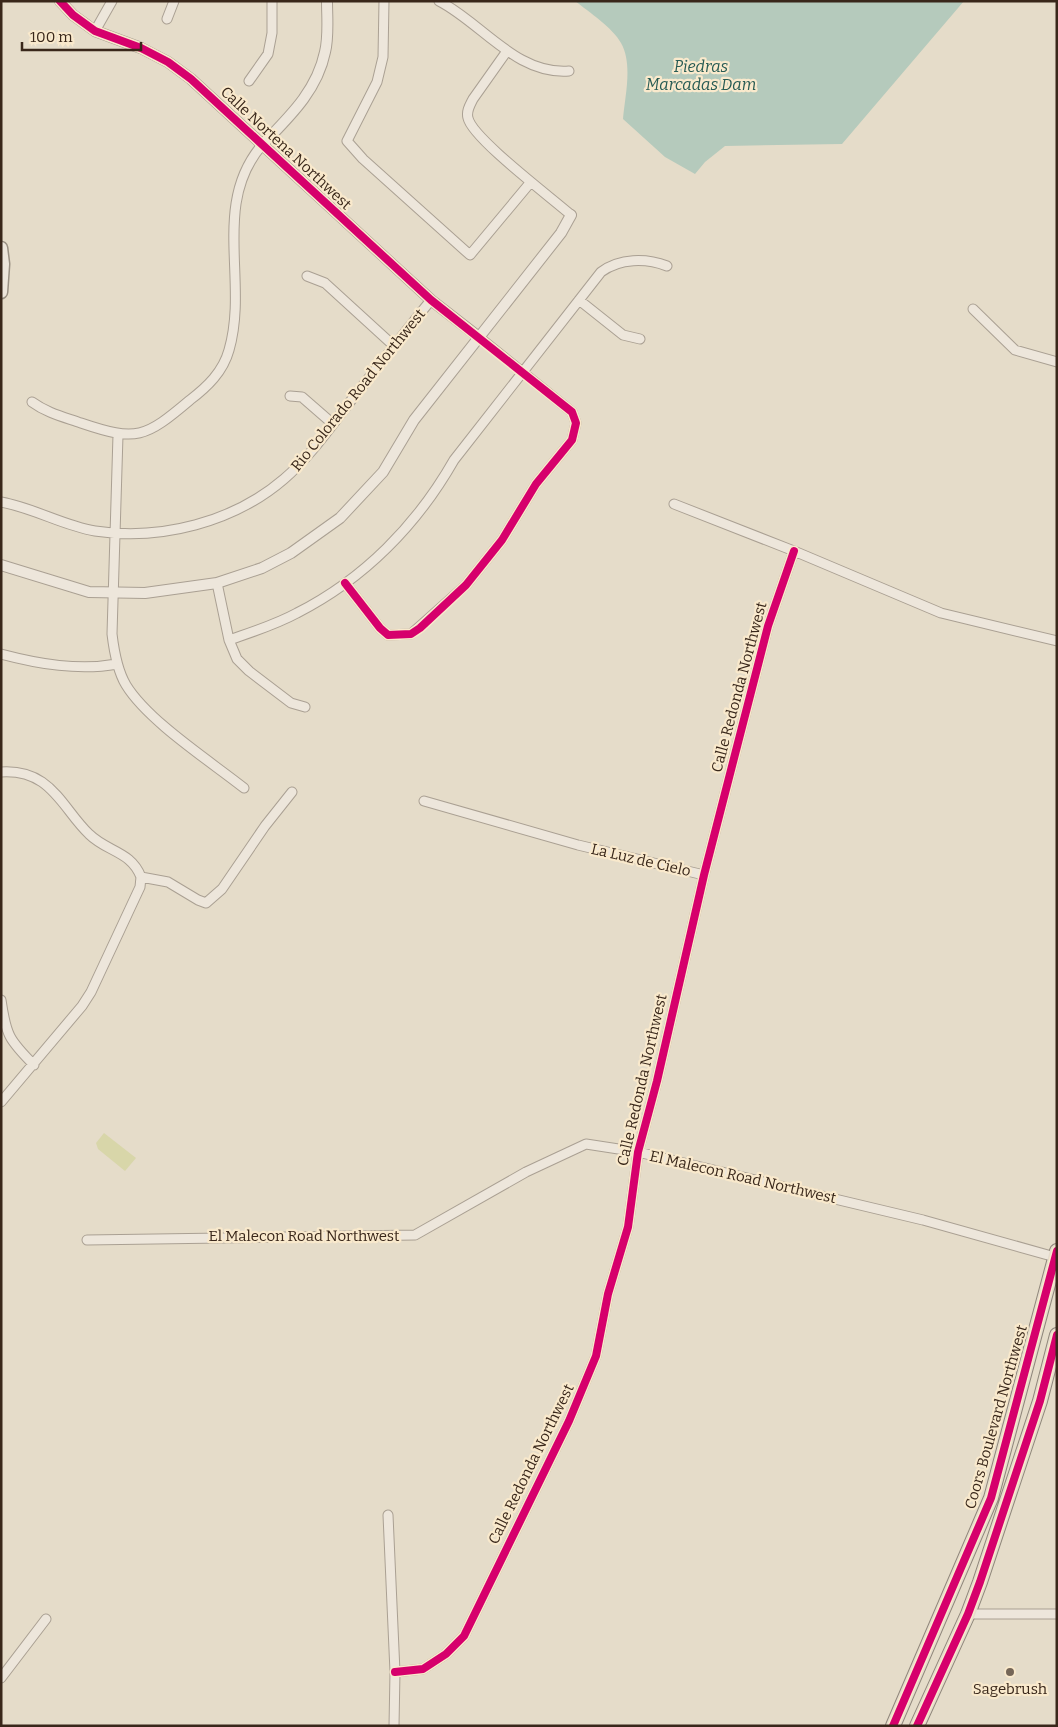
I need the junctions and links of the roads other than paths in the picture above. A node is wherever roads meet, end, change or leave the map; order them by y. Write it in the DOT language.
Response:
graph roads {
  1 [pos="60,1"];
  2 [pos="112,1"];
  3 [pos="174,1"];
  4 [pos="272,1"];
  5 [pos="327,1"];
  6 [pos="384,1"];
  7 [pos="438,1"];
  8 [pos="167,19"];
  9 [pos="95,31"];
  10 [pos="507,51"];
  11 [pos="569,71"];
  12 [pos="249,81"];
  13 [pos="262,145"];
  14 [pos="530,183"];
  15 [pos="571,215"];
  16 [pos="1,248"];
  17 [pos="667,266"];
  18 [pos="306,276"];
  19 [pos="1,292"];
  20 [pos="431,300"];
  21 [pos="579,300"];
  22 [pos="973,309"];
  23 [pos="480,338"];
  24 [pos="640,339"];
  25 [pos="394,346"];
  26 [pos="1057,362"];
  27 [pos="522,371"];
  28 [pos="290,396"];
  29 [pos="32,402"];
  30 [pos="333,424"];
  31 [pos="118,435"];
  32 [pos="1,502"];
  33 [pos="674,504"];
  34 [pos="116,533"];
  35 [pos="794,551"];
  36 [pos="1,565"];
  37 [pos="217,582"];
  38 [pos="345,584"];
  39 [pos="113,593"];
  40 [pos="230,640"];
  41 [pos="1057,641"];
  42 [pos="1,654"];
  43 [pos="117,664"];
  44 [pos="305,707"];
  45 [pos="1,772"];
  46 [pos="244,788"];
  47 [pos="292,792"];
  48 [pos="424,801"];
  49 [pos="704,875"];
  50 [pos="141,877"];
  51 [pos="1,1000"];
  52 [pos="34,1065"];
  53 [pos="1,1102"];
  54 [pos="638,1152"];
  55 [pos="87,1240"];
  56 [pos="1056,1254"];
  57 [pos="1057,1335"];
  58 [pos="388,1515"];
  59 [pos="968,1614"];
  60 [pos="1057,1614"];
  61 [pos="46,1619"];
  62 [pos="395,1672"];
  63 [pos="1,1678"];
  64 [pos="394,1726"];
  65 [pos="893,1726"];
  66 [pos="917,1726"];
  1 -- 9 [label="street, Calle Nortena Northwest"];
  2 -- 9 [label="street"];
  3 -- 8 [label="street"];
  4 -- 12 [label="street"];
  5 -- 13 [label="street"];
  6 -- 14 [label="street"];
  7 -- 10 [label="street"];
  9 -- 13 [label="street, Calle Nortena Northwest"];
  10 -- 11 [label="street"];
  10 -- 14 [label="street"];
  13 -- 20 [label="street, Calle Nortena Northwest"];
  13 -- 31 [label="street"];
  14 -- 15 [label="street"];
  15 -- 23 [label="street"];
  16 -- 19 [label="main road"];
  17 -- 21 [label="street"];
  18 -- 25 [label="street"];
  20 -- 23 [label="street, Calle Nortena Northwest"];
  20 -- 25 [label="street, Rio Colorado Road Northwest"];
  21 -- 24 [label="street"];
  21 -- 27 [label="street"];
  22 -- 26 [label="street"];
  23 -- 27 [label="street"];
  23 -- 37 [label="street"];
  25 -- 30 [label="street, Rio Colorado Road Northwest"];
  27 -- 38 [label="street"];
  27 -- 38 [label="street"];
  28 -- 30 [label="street"];
  29 -- 31 [label="street"];
  30 -- 34 [label="street, Rio Colorado Road Northwest"];
  31 -- 34 [label="street"];
  32 -- 34 [label="street, Rio Colorado Road Northwest"];
  33 -- 35 [label="street"];
  34 -- 39 [label="street"];
  35 -- 41 [label="street"];
  35 -- 49 [label="street, Calle Redonda Northwest"];
  36 -- 39 [label="street"];
  37 -- 39 [label="street"];
  37 -- 40 [label="street"];
  38 -- 40 [label="street"];
  39 -- 43 [label="street"];
  40 -- 44 [label="street"];
  42 -- 43 [label="street"];
  43 -- 46 [label="street"];
  45 -- 50 [label="street"];
  47 -- 50 [label="street"];
  48 -- 49 [label="street, La Luz de Cielo"];
  49 -- 54 [label="street, Calle Redonda Northwest"];
  50 -- 52 [label="street"];
  51 -- 52 [label="street"];
  52 -- 53 [label="street"];
  54 -- 55 [label="street, El Malecon Road Northwest"];
  54 -- 56 [label="street, El Malecon Road Northwest"];
  54 -- 62 [label="street, Calle Redonda Northwest"];
  56 -- 65 [label="main road, Coors Boulevard Northwest"];
  57 -- 59 [label="main road"];
  58 -- 62 [label="street"];
  59 -- 60 [label="street"];
  59 -- 66 [label="main road"];
  61 -- 63 [label="street"];
  62 -- 64 [label="street"];
}
